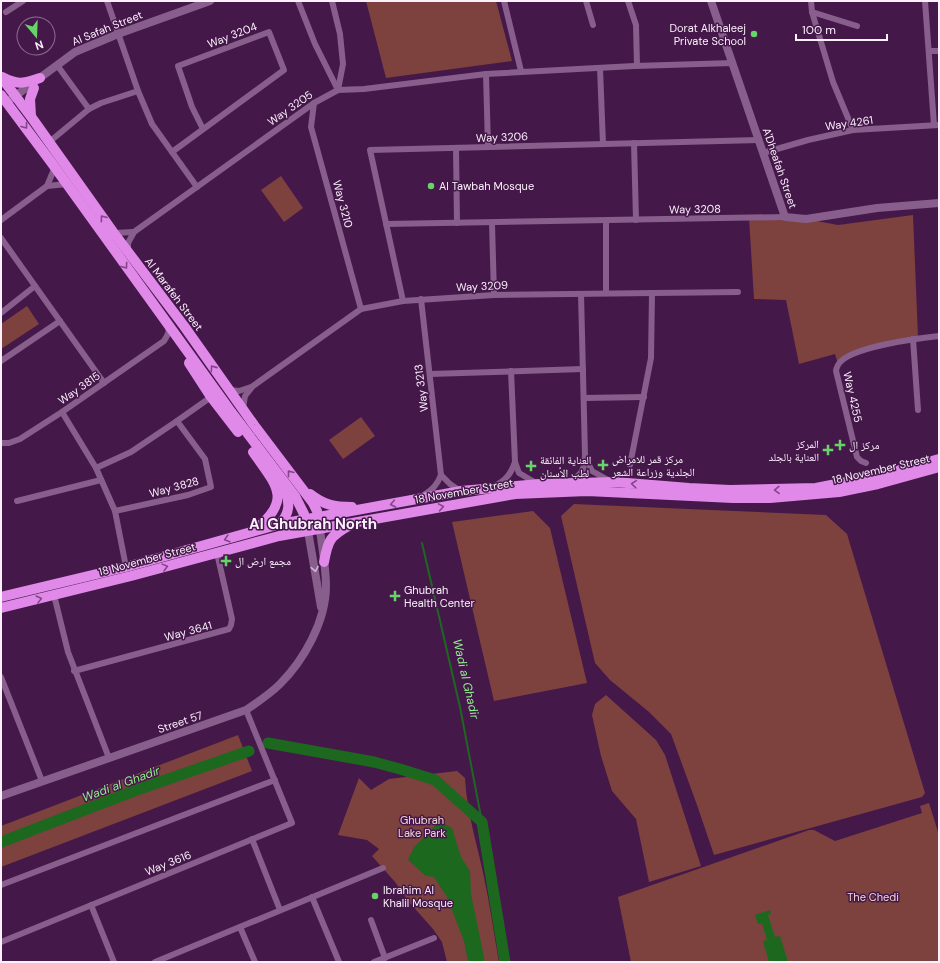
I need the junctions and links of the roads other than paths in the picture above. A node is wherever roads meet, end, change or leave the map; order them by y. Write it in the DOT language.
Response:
graph roads {
  1 [pos="23,1"];
  2 [pos="107,1"];
  3 [pos="210,1"];
  4 [pos="298,1"];
  5 [pos="332,1"];
  6 [pos="504,1"];
  7 [pos="586,1"];
  8 [pos="628,1"];
  9 [pos="711,1"];
  10 [pos="811,1"];
  11 [pos="925,1"];
  12 [pos="6,12"];
  13 [pos="812,12"];
  14 [pos="593,25"];
  15 [pos="857,26"];
  16 [pos="118,34"];
  17 [pos="928,51"];
  18 [pos="939,51"];
  19 [pos="733,63"];
  20 [pos="57,65"];
  21 [pos="637,66"];
  22 [pos="600,68"];
  23 [pos="521,71"];
  24 [pos="486,74"];
  25 [pos="1,77"];
  26 [pos="40,78"];
  27 [pos="34,88"];
  28 [pos="338,90"];
  29 [pos="138,91"];
  30 [pos="10,100"];
  31 [pos="314,103"];
  32 [pos="89,109"];
  33 [pos="32,118"];
  34 [pos="937,125"];
  35 [pos="203,129"];
  36 [pos="853,130"];
  37 [pos="759,140"];
  38 [pos="48,143"];
  39 [pos="634,143"];
  40 [pos="603,144"];
  41 [pos="488,147"];
  42 [pos="456,148"];
  43 [pos="172,152"];
  44 [pos="763,153"];
  45 [pos="55,167"];
  46 [pos="67,184"];
  47 [pos="47,186"];
  48 [pos="197,187"];
  49 [pos="939,203"];
  50 [pos="785,217"];
  51 [pos="1,220"];
  52 [pos="606,220"];
  53 [pos="636,220"];
  54 [pos="492,222"];
  55 [pos="457,223"];
  56 [pos="386,224"];
  57 [pos="112,232"];
  58 [pos="134,232"];
  59 [pos="1,238"];
  60 [pos="129,254"];
  61 [pos="35,286"];
  62 [pos="738,292"];
  63 [pos="606,293"];
  64 [pos="652,293"];
  65 [pos="582,294"];
  66 [pos="494,295"];
  67 [pos="421,299"];
  68 [pos="403,301"];
  69 [pos="361,309"];
  70 [pos="1,313"];
  71 [pos="60,321"];
  72 [pos="167,322"];
  73 [pos="939,336"];
  74 [pos="913,339"];
  75 [pos="164,341"];
  76 [pos="184,346"];
  77 [pos="1,361"];
  78 [pos="583,369"];
  79 [pos="511,371"];
  80 [pos="430,374"];
  81 [pos="104,383"];
  82 [pos="253,386"];
  83 [pos="230,390"];
  84 [pos="211,397"];
  85 [pos="644,397"];
  86 [pos="584,398"];
  87 [pos="243,409"];
  88 [pos="918,410"];
  89 [pos="62,412"];
  90 [pos="177,421"];
  91 [pos="1,443"];
  92 [pos="585,455"];
  93 [pos="939,459"];
  94 [pos="515,462"];
  95 [pos="866,463"];
  96 [pos="630,465"];
  97 [pos="96,468"];
  98 [pos="939,468"];
  99 [pos="939,474"];
  100 [pos="441,475"];
  101 [pos="279,477"];
  102 [pos="899,478"];
  103 [pos="101,480"];
  104 [pos="614,482"];
  105 [pos="570,483"];
  106 [pos="539,484"];
  107 [pos="301,487"];
  108 [pos="493,488"];
  109 [pos="462,492"];
  110 [pos="420,498"];
  111 [pos="18,501"];
  112 [pos="372,508"];
  113 [pos="115,511"];
  114 [pos="318,517"];
  115 [pos="306,519"];
  116 [pos="357,522"];
  117 [pos="280,524"];
  118 [pos="320,529"];
  119 [pos="254,531"];
  120 [pos="308,531"];
  121 [pos="217,553"];
  122 [pos="324,562"];
  123 [pos="126,567"];
  124 [pos="54,595"];
  125 [pos="1,597"];
  126 [pos="1,608"];
  127 [pos="322,613"];
  128 [pos="74,671"];
  129 [pos="1,678"];
  130 [pos="246,710"];
  131 [pos="109,758"];
  132 [pos="275,780"];
  133 [pos="42,781"];
  134 [pos="1,796"];
  135 [pos="252,839"];
  136 [pos="383,868"];
  137 [pos="1,885"];
  138 [pos="312,897"];
  139 [pos="91,905"];
  140 [pos="280,910"];
  141 [pos="371,920"];
  142 [pos="240,927"];
  143 [pos="434,938"];
  144 [pos="1,942"];
  145 [pos="385,958"];
  146 [pos="114,962"];
  147 [pos="155,962"];
  148 [pos="255,962"];
  149 [pos="339,962"];
  150 [pos="374,962"];
  1 -- 12 [label="street"];
  2 -- 16 [label="street"];
  3 -- 16 [label="street, Al Safah Street"];
  4 -- 28 [label="street"];
  5 -- 28 [label="street"];
  6 -- 23 [label="street"];
  7 -- 14 [label="street"];
  8 -- 21 [label="street"];
  9 -- 19 [label="street, A'Dheafah Street"];
  10 -- 13 [label="street"];
  11 -- 17 [label="street"];
  13 -- 15 [label="street"];
  13 -- 36 [label="street"];
  16 -- 20 [label="street, Al Safah Street"];
  16 -- 29 [label="street"];
  17 -- 18 [label="street"];
  17 -- 34 [label="street"];
  19 -- 21 [label="street, Way 3205"];
  19 -- 37 [label="street, A'Dheafah Street"];
  20 -- 26 [label="street, Al Safah Street"];
  20 -- 32 [label="street"];
  21 -- 22 [label="street, Way 3205"];
  22 -- 23 [label="street, Way 3205"];
  22 -- 40 [label="street"];
  23 -- 24 [label="street, Way 3205"];
  24 -- 28 [label="street, Way 3205"];
  24 -- 41 [label="street"];
  25 -- 26 [label="main road"];
  25 -- 30 [label="main road, Al Marafeh Street"];
  26 -- 27 [label="street, Al Safah Street"];
  26 -- 30 [label="street, Al Safah Street"];
  27 -- 30 [label="street, Al Safah Street"];
  27 -- 33 [label="main road"];
  28 -- 31 [label="street, Way 3205"];
  29 -- 32 [label="street"];
  29 -- 43 [label="street"];
  30 -- 33 [label="main road, Al Marafeh Street"];
  30 -- 45 [label="main road, Al Marafeh Street, one-way"];
  31 -- 48 [label="street, Way 3205"];
  31 -- 69 [label="street, Way 3210"];
  32 -- 38 [label="street"];
  33 -- 38 [label="main road, Al Marafeh Street"];
  34 -- 36 [label="street, Way 4261"];
  35 -- 35 [label="street, Way 3204"];
  35 -- 43 [label="street, Way 3204"];
  36 -- 44 [label="street, Way 4261"];
  37 -- 39 [label="street, Way 3206"];
  37 -- 44 [label="street, A'Dheafah Street"];
  57 -- 38 [label="main road, Al Marafeh Street, one-way"];
  39 -- 40 [label="street, Way 3206"];
  39 -- 53 [label="street"];
  40 -- 41 [label="street, Way 3206"];
  41 -- 42 [label="street, Way 3206"];
  42 -- 55 [label="street"];
  42 -- 56 [label="street, Way 3206"];
  43 -- 48 [label="street"];
  44 -- 50 [label="street, A'Dheafah Street"];
  45 -- 46 [label="main road, Al Marafeh Street"];
  45 -- 47 [label="street"];
  46 -- 47 [label="street"];
  46 -- 72 [label="main road, Al Marafeh Street, one-way"];
  47 -- 51 [label="street"];
  48 -- 58 [label="street, Way 3205"];
  49 -- 50 [label="street, A'Dheafah Street"];
  50 -- 53 [label="street, Way 3208"];
  52 -- 53 [label="street, Way 3208"];
  52 -- 54 [label="street, Way 3208"];
  52 -- 63 [label="street"];
  54 -- 55 [label="street, Way 3208"];
  54 -- 66 [label="street"];
  55 -- 56 [label="street, Way 3208"];
  56 -- 68 [label="street"];
  57 -- 58 [label="street"];
  57 -- 60 [label="main road, Al Marafeh Street"];
  58 -- 60 [label="street"];
  59 -- 61 [label="street"];
  83 -- 60 [label="main road, Al Marafeh Street, one-way"];
  61 -- 70 [label="street"];
  61 -- 71 [label="street"];
  62 -- 64 [label="street, Way 3209"];
  63 -- 64 [label="street, Way 3209"];
  63 -- 65 [label="street, Way 3209"];
  64 -- 85 [label="street"];
  65 -- 66 [label="street, Way 3209"];
  65 -- 78 [label="street"];
  66 -- 67 [label="street, Way 3209"];
  67 -- 68 [label="street, Way 3209"];
  67 -- 80 [label="street, Way 3213"];
  68 -- 69 [label="street, Way 3209"];
  69 -- 82 [label="street, Way 3209"];
  71 -- 77 [label="street"];
  71 -- 81 [label="street"];
  72 -- 75 [label="street"];
  72 -- 76 [label="main road, Al Marafeh Street"];
  73 -- 74 [label="street, Way 4255"];
  74 -- 88 [label="street"];
  74 -- 95 [label="street, Way 4255"];
  75 -- 76 [label="street"];
  75 -- 81 [label="street, Way 3815"];
  76 -- 84 [label="main road"];
  76 -- 101 [label="main road, Al Marafeh Street"];
  78 -- 79 [label="street"];
  78 -- 86 [label="street"];
  79 -- 80 [label="street"];
  79 -- 94 [label="street"];
  80 -- 100 [label="street, Way 3213"];
  81 -- 89 [label="street, Way 3815"];
  82 -- 83 [label="street, Way 3209"];
  82 -- 87 [label="street, Way 3209"];
  83 -- 87 [label="main road, Al Marafeh Street"];
  84 -- 90 [label="street"];
  84 -- 119 [label="main road"];
  85 -- 86 [label="street"];
  85 -- 96 [label="street"];
  86 -- 92 [label="street"];
  107 -- 87 [label="main road, Al Marafeh Street, one-way"];
  89 -- 91 [label="street, Way 3815"];
  89 -- 97 [label="street"];
  90 -- 97 [label="street"];
  90 -- 113 [label="street, Way 3828"];
  92 -- 104 [label="street"];
  92 -- 105 [label="street"];
  93 -- 104 [label="main road, 18 November Street, one-way"];
  94 -- 106 [label="street"];
  94 -- 108 [label="street"];
  97 -- 103 [label="street"];
  98 -- 102 [label="main road, 18 November Street"];
  99 -- 102 [label="main road"];
  100 -- 109 [label="street"];
  100 -- 110 [label="street"];
  101 -- 115 [label="main road, Al Marafeh Street"];
  101 -- 117 [label="main road"];
  116 -- 102 [label="main road, 18 November Street, one-way"];
  103 -- 111 [label="street"];
  103 -- 113 [label="street"];
  104 -- 105 [label="main road, 18 November Street"];
  105 -- 106 [label="main road, 18 November Street"];
  106 -- 108 [label="main road, 18 November Street"];
  107 -- 112 [label="main road"];
  107 -- 114 [label="main road, Al Marafeh Street"];
  108 -- 109 [label="main road, 18 November Street"];
  109 -- 110 [label="main road, 18 November Street"];
  110 -- 112 [label="main road, 18 November Street, one-way"];
  112 -- 114 [label="main road, 18 November Street"];
  113 -- 123 [label="street"];
  114 -- 115 [label="main road, 18 November Street"];
  114 -- 118 [label="main road, Al Marafeh Street"];
  115 -- 117 [label="main road, 18 November Street"];
  115 -- 120 [label="main road, Al Marafeh Street"];
  116 -- 118 [label="main road, 18 November Street"];
  116 -- 122 [label="main road"];
  117 -- 119 [label="main road, 18 November Street"];
  118 -- 120 [label="main road, 18 November Street"];
  118 -- 122 [label="street, Street 57"];
  119 -- 123 [label="main road, 18 November Street, one-way"];
  120 -- 121 [label="main road, 18 November Street"];
  120 -- 127 [label="street, one-way"];
  124 -- 121 [label="main road, 18 November Street, one-way"];
  121 -- 128 [label="street, Way 3641"];
  122 -- 127 [label="street, Street 57"];
  123 -- 125 [label="main road, 18 November Street"];
  126 -- 124 [label="main road, 18 November Street, one-way"];
  124 -- 128 [label="street"];
  127 -- 130 [label="street, Street 57"];
  128 -- 131 [label="street"];
  129 -- 133 [label="street"];
  130 -- 131 [label="street, Street 57"];
  130 -- 132 [label="street, Way 3616"];
  131 -- 133 [label="street, Street 57"];
  132 -- 135 [label="street, Way 3616"];
  132 -- 137 [label="street"];
  133 -- 134 [label="street, Street 57"];
  135 -- 139 [label="street, Way 3616"];
  135 -- 140 [label="street"];
  136 -- 138 [label="street"];
  138 -- 140 [label="street"];
  138 -- 149 [label="street"];
  139 -- 144 [label="street, Way 3616"];
  139 -- 146 [label="street"];
  140 -- 142 [label="street"];
  141 -- 145 [label="street"];
  142 -- 147 [label="street"];
  142 -- 148 [label="street"];
  143 -- 145 [label="street"];
  145 -- 150 [label="street"];
}
